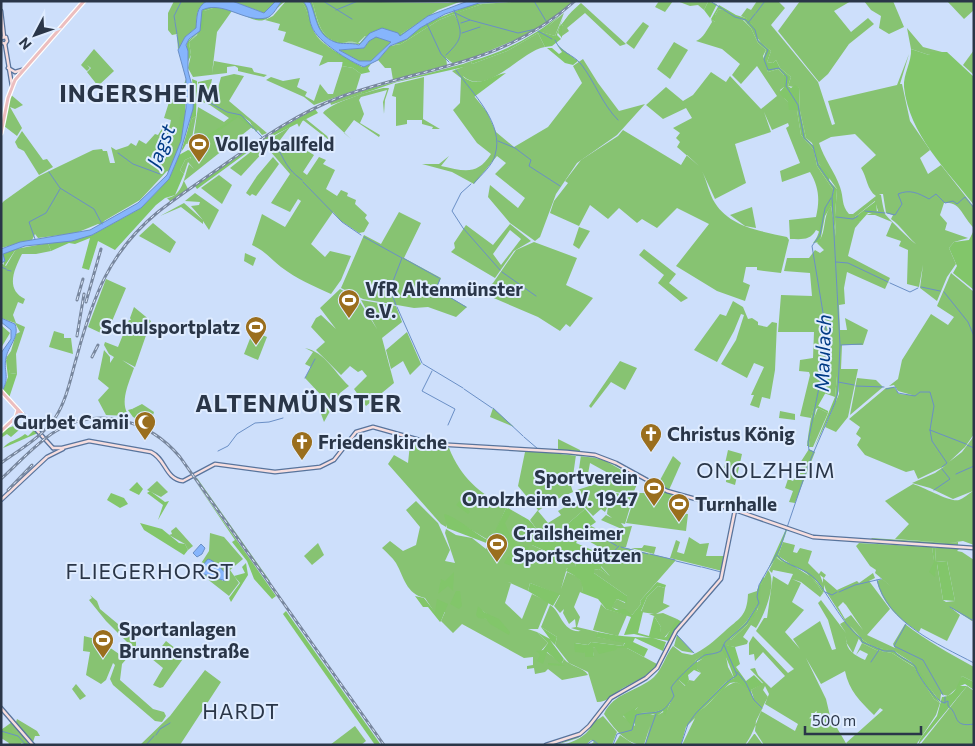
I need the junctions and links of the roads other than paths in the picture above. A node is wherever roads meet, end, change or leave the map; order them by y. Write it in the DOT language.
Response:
graph roads {
  1 [pos="84,1"];
  2 [pos="1,11"];
  3 [pos="3,40"];
  4 [pos="8,70"];
  5 [pos="22,70"];
  6 [pos="16,79"];
  7 [pos="12,86"];
  8 [pos="1,133"];
  9 [pos="1,391"];
  10 [pos="18,410"];
  11 [pos="22,414"];
  12 [pos="15,419"];
  13 [pos="1,431"];
  14 [pos="76,444"];
  15 [pos="53,448"];
  16 [pos="61,450"];
  17 [pos="49,456"];
  18 [pos="1,500"];
  19 [pos="735,510"];
  20 [pos="974,548"];
  21 [pos="1,708"];
  22 [pos="33,745"];
  23 [pos="546,745"];
  1 -- 5 [label="main road"];
  2 -- 3 [label="main road"];
  3 -- 4 [label="main road"];
  4 -- 5 [label="main road"];
  4 -- 6 [label="main road"];
  4 -- 7 [label="main road"];
  5 -- 6 [label="main road"];
  6 -- 7 [label="main road"];
  7 -- 8 [label="main road"];
  9 -- 10 [label="main road"];
  10 -- 11 [label="main road"];
  10 -- 12 [label="main road"];
  11 -- 12 [label="main road"];
  11 -- 15 [label="main road"];
  12 -- 13 [label="main road"];
  14 -- 15 [label="main road"];
  14 -- 16 [label="main road"];
  14 -- 19 [label="main road"];
  15 -- 16 [label="main road"];
  15 -- 17 [label="main road"];
  16 -- 17 [label="main road"];
  17 -- 18 [label="main road"];
  19 -- 20 [label="main road"];
  19 -- 23 [label="main road"];
  21 -- 22 [label="main road"];
}
